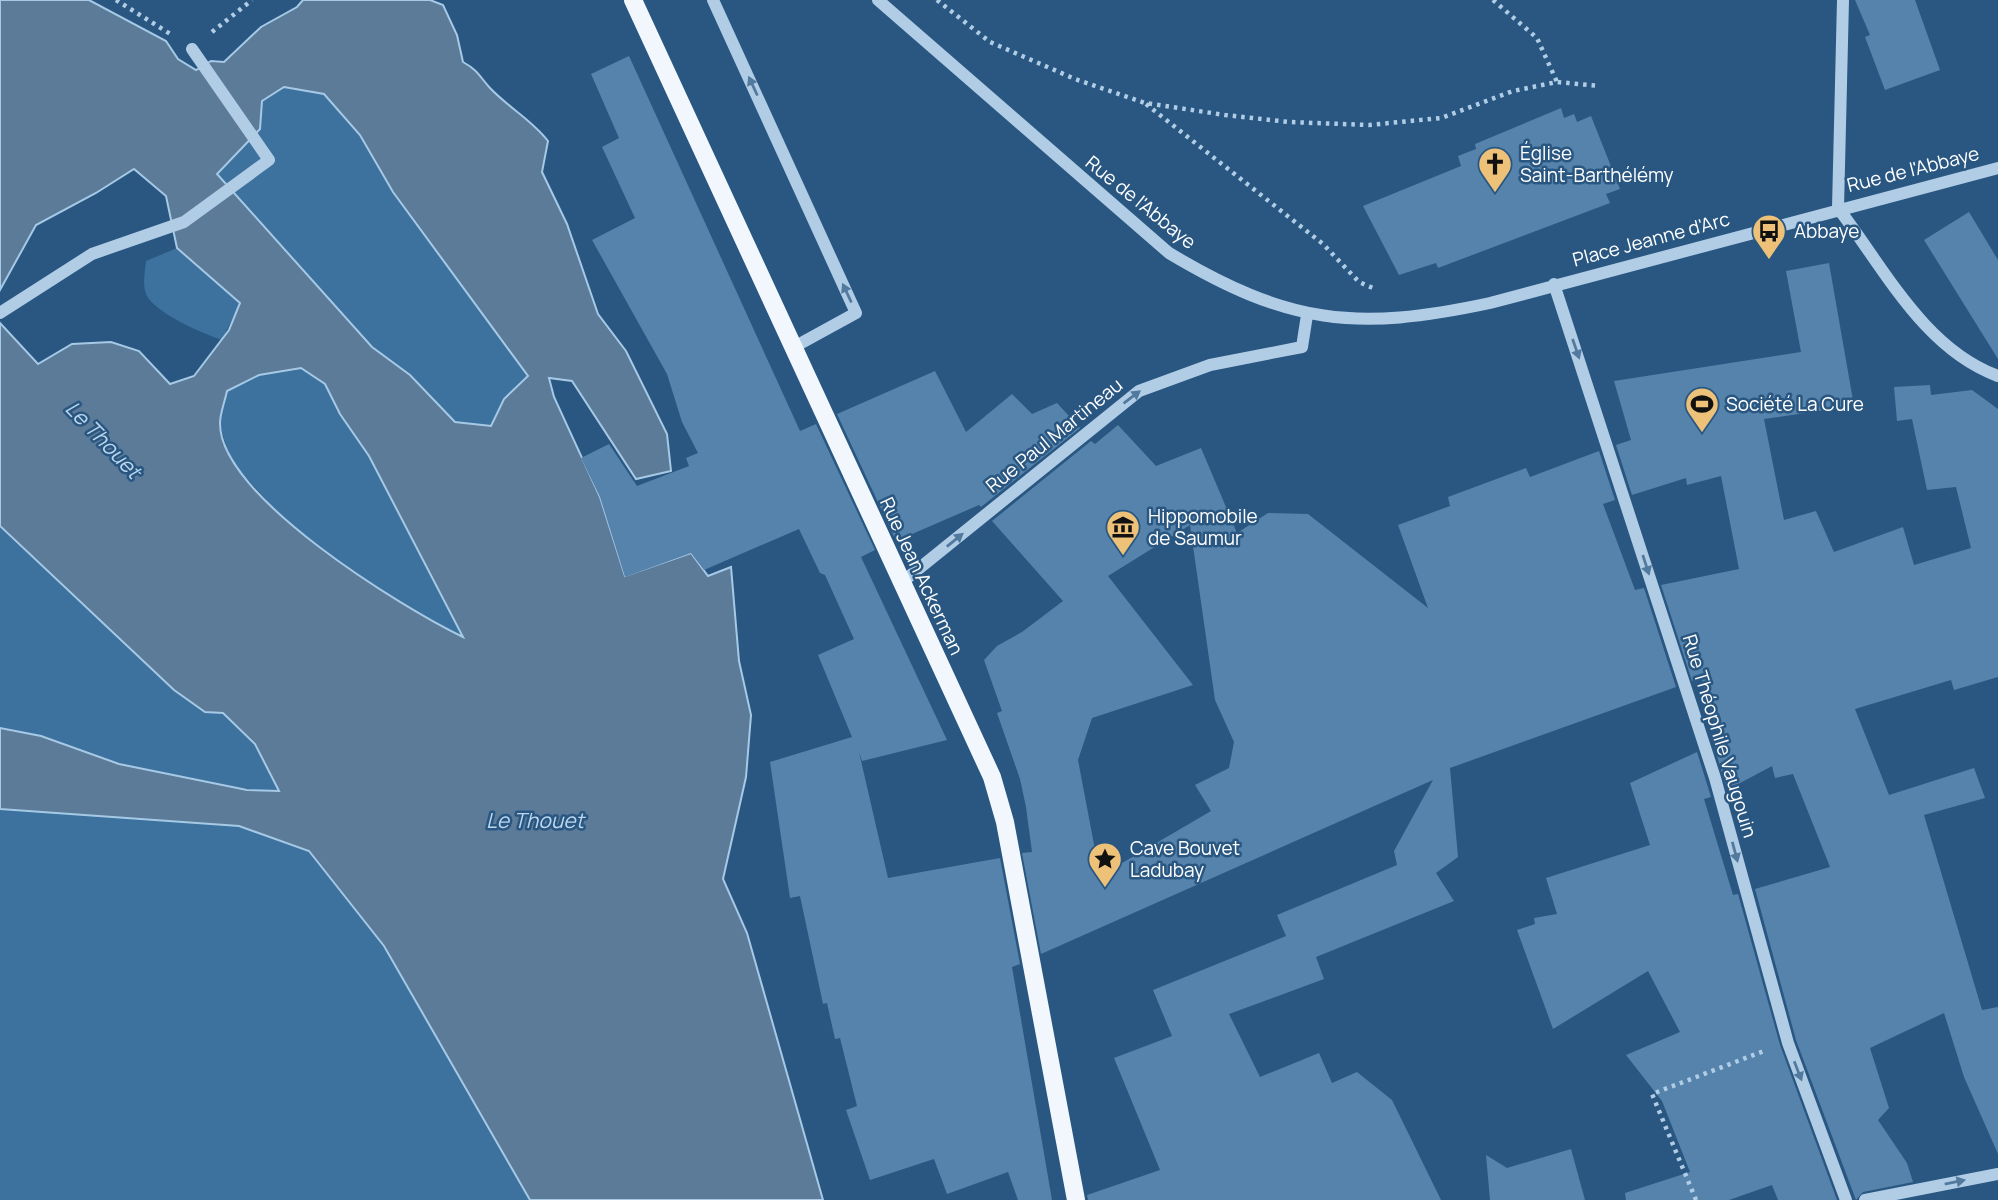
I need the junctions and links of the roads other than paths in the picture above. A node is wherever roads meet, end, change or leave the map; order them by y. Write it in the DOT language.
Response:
graph roads {
  1 [pos="633,0"];
  2 [pos="713,0"];
  3 [pos="878,0"];
  4 [pos="1843,0"];
  5 [pos="192,49"];
  6 [pos="1998,168"];
  7 [pos="1838,208"];
  8 [pos="1554,284"];
  9 [pos="0,313"];
  10 [pos="1307,315"];
  11 [pos="794,347"];
  12 [pos="1998,376"];
  13 [pos="901,583"];
  14 [pos="1998,1174"];
  15 [pos="1076,1200"];
  16 [pos="1846,1200"];
  17 [pos="1865,1200"];
  1 -- 11 [label="main road, Rue Jean Ackerman"];
  11 -- 2 [label="street, one-way"];
  3 -- 10 [label="street, Rue de l'Abbaye"];
  4 -- 7 [label="street"];
  5 -- 9 [label="street"];
  6 -- 7 [label="street, Rue de l'Abbaye"];
  7 -- 8 [label="street, Place Jeanne d'Arc"];
  7 -- 12 [label="street"];
  8 -- 10 [label="street, Rue de l'Abbaye"];
  8 -- 16 [label="street, Rue Théophile Vaugouin, one-way"];
  13 -- 10 [label="street, Rue Paul Martineau, one-way"];
  11 -- 13 [label="main road, Rue Jean Ackerman"];
  13 -- 15 [label="main road, Rue Jean Ackerman"];
  17 -- 14 [label="street, one-way"];
}
